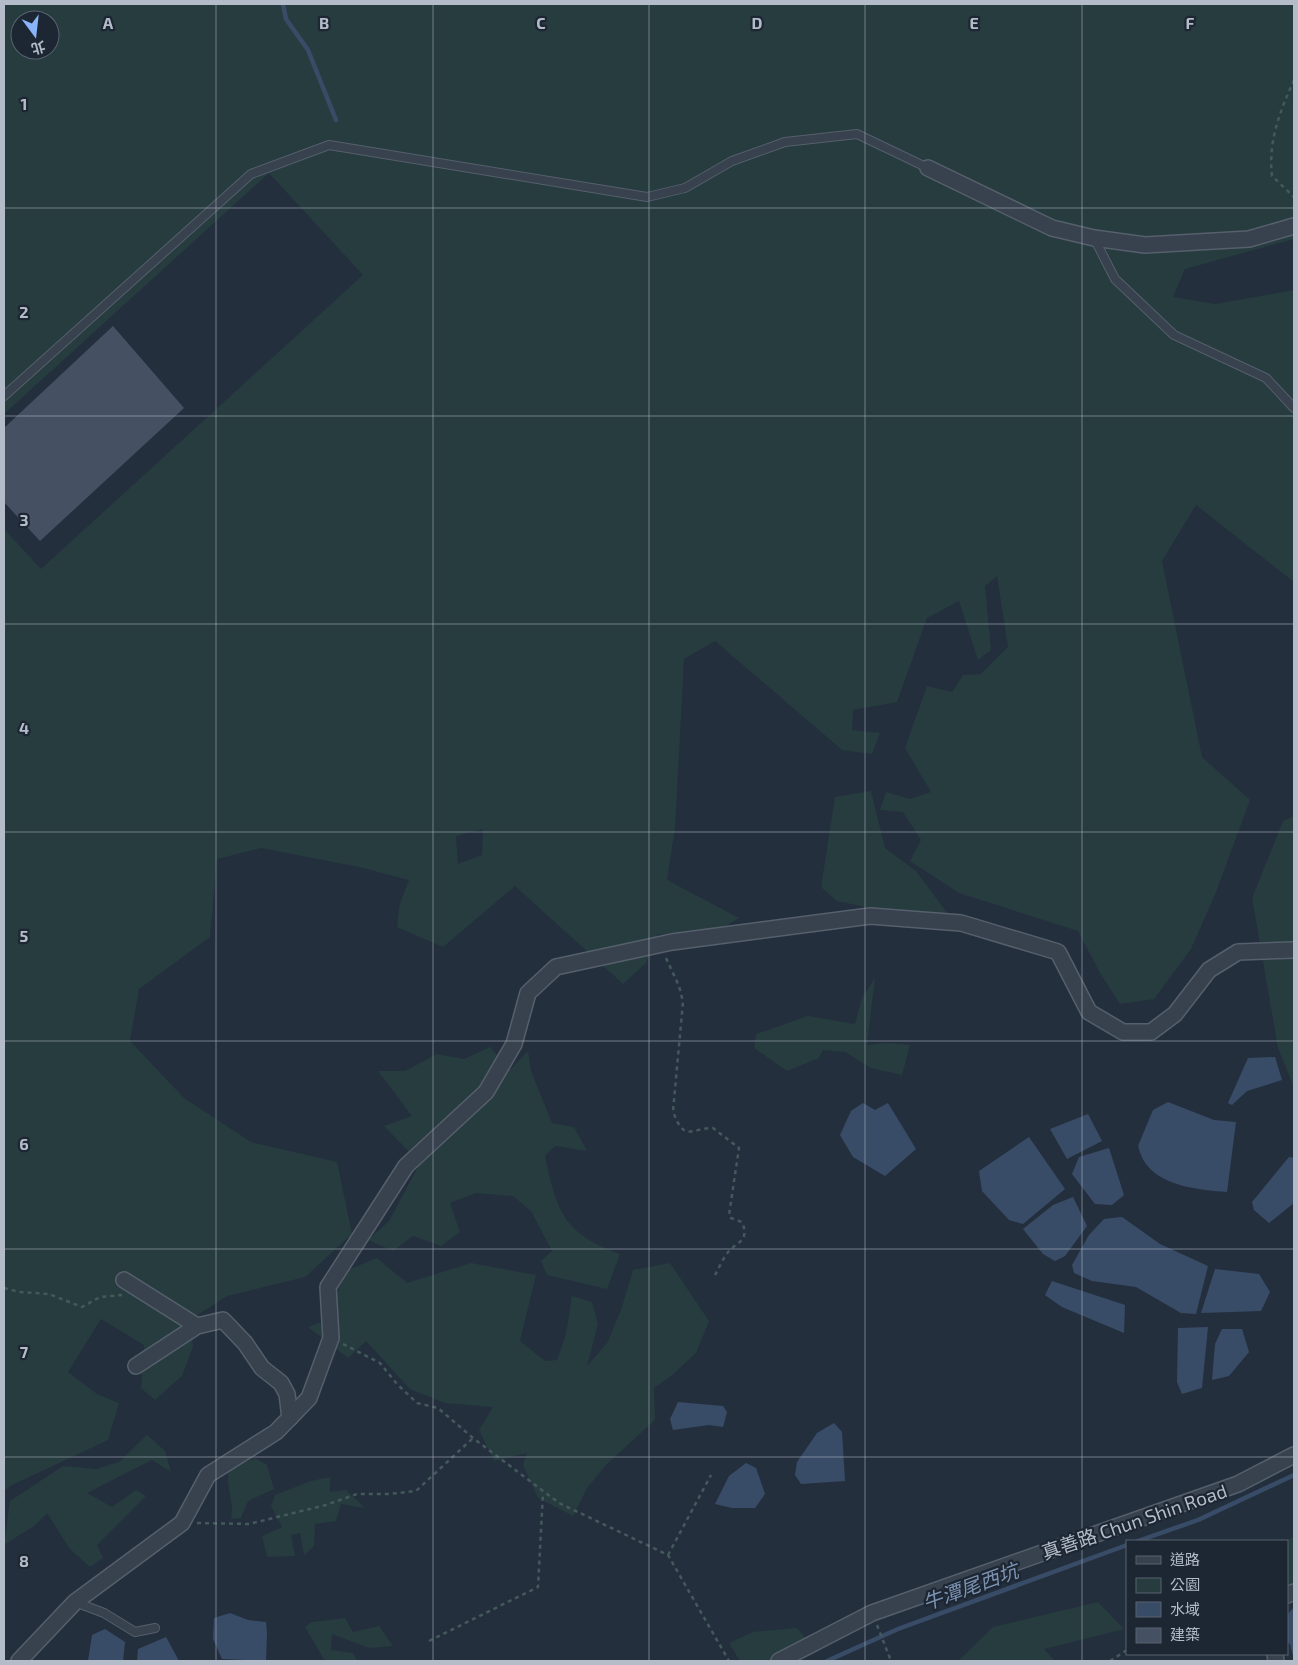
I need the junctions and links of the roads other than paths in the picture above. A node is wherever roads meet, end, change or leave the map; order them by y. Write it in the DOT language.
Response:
graph roads {
  1 [pos="928,168"];
  2 [pos="1294,226"];
  3 [pos="1094,238"];
  4 [pos="4,396"];
  5 [pos="1294,408"];
  6 [pos="1294,950"];
  7 [pos="124,1280"];
  8 [pos="197,1326"];
  9 [pos="136,1366"];
  10 [pos="290,1418"];
  11 [pos="1294,1455"];
  12 [pos="75,1602"];
  13 [pos="155,1628"];
  14 [pos="19,1661"];
  15 [pos="778,1661"];
  1 -- 3 [label="street"];
  1 -- 4 [label="lane"];
  2 -- 3 [label="street"];
  3 -- 5 [label="lane"];
  6 -- 10 [label="street"];
  7 -- 8 [label="street"];
  8 -- 9 [label="street"];
  8 -- 10 [label="street"];
  10 -- 12 [label="street"];
  11 -- 15 [label="street, 真善路 Chun Shin Road"];
  12 -- 13 [label="lane"];
  12 -- 14 [label="street"];
}
